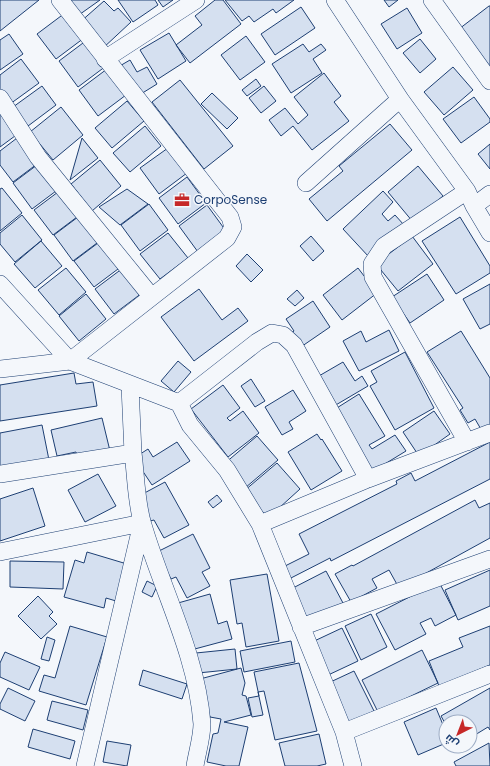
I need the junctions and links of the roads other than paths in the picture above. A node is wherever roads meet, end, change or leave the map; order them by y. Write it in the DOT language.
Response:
graph roads {
  1 [pos="60,0"];
  2 [pos="196,0"];
  3 [pos="335,0"];
  4 [pos="432,0"];
  5 [pos="105,59"];
  6 [pos="490,81"];
  7 [pos="0,98"];
  8 [pos="400,99"];
  9 [pos="306,183"];
  10 [pos="490,194"];
  11 [pos="470,199"];
  12 [pos="490,233"];
  13 [pos="0,284"];
  14 [pos="151,296"];
  15 [pos="70,360"];
  16 [pos="0,369"];
  17 [pos="130,386"];
  18 [pos="178,404"];
  19 [pos="490,434"];
  20 [pos="467,442"];
  21 [pos="133,453"];
  22 [pos="0,474"];
  23 [pos="368,479"];
  24 [pos="142,523"];
  25 [pos="260,524"];
  26 [pos="0,552"];
  27 [pos="490,559"];
  28 [pos="301,627"];
  29 [pos="490,674"];
  30 [pos="344,732"];
  31 [pos="85,766"];
  32 [pos="195,766"];
  33 [pos="354,766"];
  1 -- 5 [label="street"];
  2 -- 5 [label="street"];
  3 -- 8 [label="street"];
  4 -- 6 [label="street"];
  5 -- 14 [label="street"];
  7 -- 14 [label="street"];
  8 -- 9 [label="street"];
  8 -- 11 [label="street"];
  10 -- 11 [label="street"];
  11 -- 12 [label="street"];
  11 -- 20 [label="street"];
  13 -- 15 [label="street"];
  14 -- 15 [label="street"];
  15 -- 16 [label="street"];
  15 -- 17 [label="street"];
  17 -- 18 [label="street"];
  17 -- 21 [label="street"];
  18 -- 23 [label="street"];
  18 -- 25 [label="street"];
  19 -- 20 [label="street"];
  20 -- 23 [label="street"];
  21 -- 22 [label="street"];
  21 -- 24 [label="street"];
  23 -- 25 [label="street"];
  24 -- 26 [label="street"];
  24 -- 31 [label="street"];
  24 -- 32 [label="street"];
  25 -- 28 [label="street"];
  27 -- 28 [label="street"];
  28 -- 30 [label="street"];
  29 -- 30 [label="street"];
  30 -- 33 [label="street"];
}
